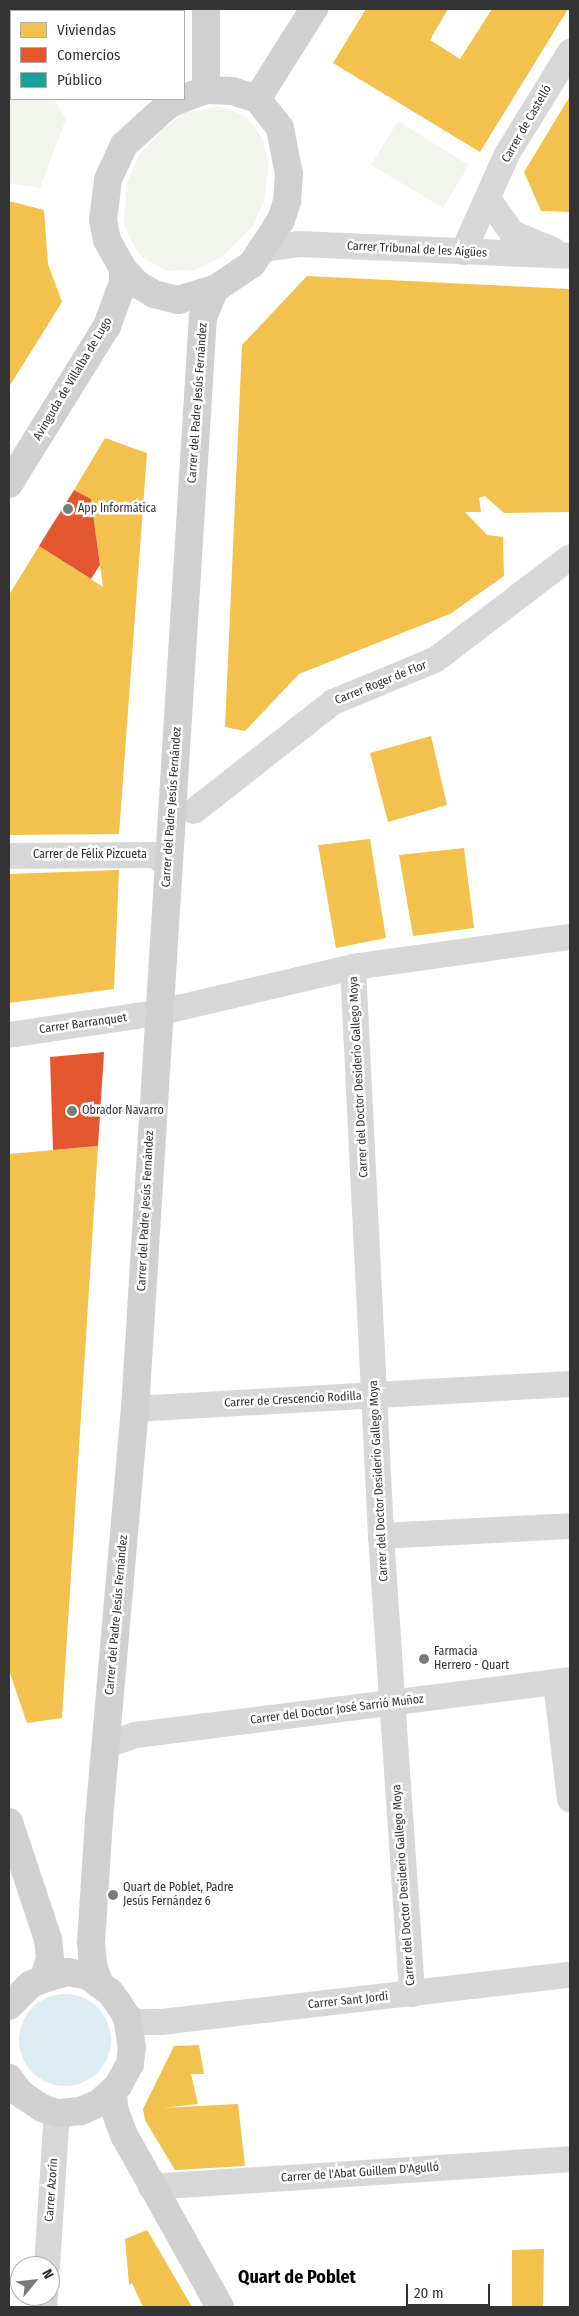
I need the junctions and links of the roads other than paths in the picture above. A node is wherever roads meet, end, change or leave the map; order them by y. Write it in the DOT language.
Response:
graph roads {
  1 [pos="206,9"];
  2 [pos="314,9"];
  3 [pos="570,52"];
  4 [pos="190,95"];
  5 [pos="257,99"];
  6 [pos="179,100"];
  7 [pos="488,200"];
  8 [pos="264,249"];
  9 [pos="463,252"];
  10 [pos="569,256"];
  11 [pos="122,269"];
  12 [pos="215,289"];
  13 [pos="9,484"];
  14 [pos="570,557"];
  15 [pos="194,810"];
  16 [pos="9,856"];
  17 [pos="168,865"];
  18 [pos="569,941"];
  19 [pos="354,967"];
  20 [pos="157,1014"];
  21 [pos="9,1035"];
  22 [pos="570,1384"];
  23 [pos="375,1396"];
  24 [pos="135,1409"];
  25 [pos="570,1526"];
  26 [pos="382,1536"];
  27 [pos="563,1681"];
  28 [pos="391,1704"];
  29 [pos="105,1746"];
  30 [pos="570,1799"];
  31 [pos="9,1822"];
  32 [pos="570,1975"];
  33 [pos="43,1979"];
  34 [pos="100,1985"];
  35 [pos="412,1994"];
  36 [pos="9,2006"];
  37 [pos="127,2018"];
  38 [pos="9,2078"];
  39 [pos="113,2092"];
  40 [pos="69,2112"];
  41 [pos="570,2159"];
  42 [pos="151,2187"];
  43 [pos="48,2256"];
  44 [pos="220,2307"];
  1 -- 4 [label="street"];
  2 -- 5 [label="street"];
  3 -- 7 [label="street, Carrer de Castelló"];
  4 -- 5 [label="street"];
  5 -- 8 [label="street"];
  6 -- 11 [label="street"];
  7 -- 9 [label="street, Carrer de Castelló"];
  7 -- 10 [label="street"];
  8 -- 9 [label="street, Carrer Tribunal de les Aigües"];
  8 -- 12 [label="street"];
  9 -- 10 [label="street, Carrer Tribunal de les Aigües"];
  11 -- 12 [label="street"];
  11 -- 13 [label="street, Avinguda de Villalba de Lugo"];
  12 -- 17 [label="street, Carrer del Padre Jesús Fernández"];
  14 -- 15 [label="street, Carrer Roger de Flor"];
  16 -- 17 [label="street, Carrer de Félix Pizcueta"];
  17 -- 20 [label="street, Carrer del Padre Jesús Fernández"];
  18 -- 19 [label="street, Carrer Barranquet"];
  19 -- 20 [label="street, Carrer Barranquet"];
  19 -- 23 [label="street, Carrer del Doctor Desiderio Gallego Moya"];
  20 -- 21 [label="street, Carrer Barranquet"];
  20 -- 24 [label="street, Carrer del Padre Jesús Fernández"];
  22 -- 23 [label="street, Carrer de Crescencio Rodilla"];
  23 -- 24 [label="street, Carrer de Crescencio Rodilla"];
  23 -- 26 [label="street, Carrer del Doctor Desiderio Gallego Moya"];
  24 -- 29 [label="street, Carrer del Padre Jesús Fernández"];
  25 -- 26 [label="street"];
  26 -- 28 [label="street, Carrer del Doctor Desiderio Gallego Moya"];
  27 -- 28 [label="street, Carrer del Doctor José Sarrió Muñoz"];
  27 -- 30 [label="street"];
  28 -- 29 [label="street, Carrer del Doctor José Sarrió Muñoz"];
  28 -- 35 [label="street, Carrer del Doctor Desiderio Gallego Moya"];
  29 -- 34 [label="street, Carrer del Padre Jesús Fernández"];
  31 -- 33 [label="street"];
  32 -- 35 [label="street, Carrer Sant Jordi"];
  33 -- 34 [label="street"];
  33 -- 36 [label="street"];
  34 -- 37 [label="street"];
  35 -- 37 [label="street, Carrer Sant Jordi"];
  37 -- 39 [label="street"];
  38 -- 40 [label="street"];
  39 -- 40 [label="street"];
  39 -- 42 [label="street"];
  40 -- 42 [label="street"];
  40 -- 43 [label="street, Carrer Azorín"];
  41 -- 42 [label="street, Carrer de l'Abat Guillem D'Agulló"];
  42 -- 44 [label="street"];
}
